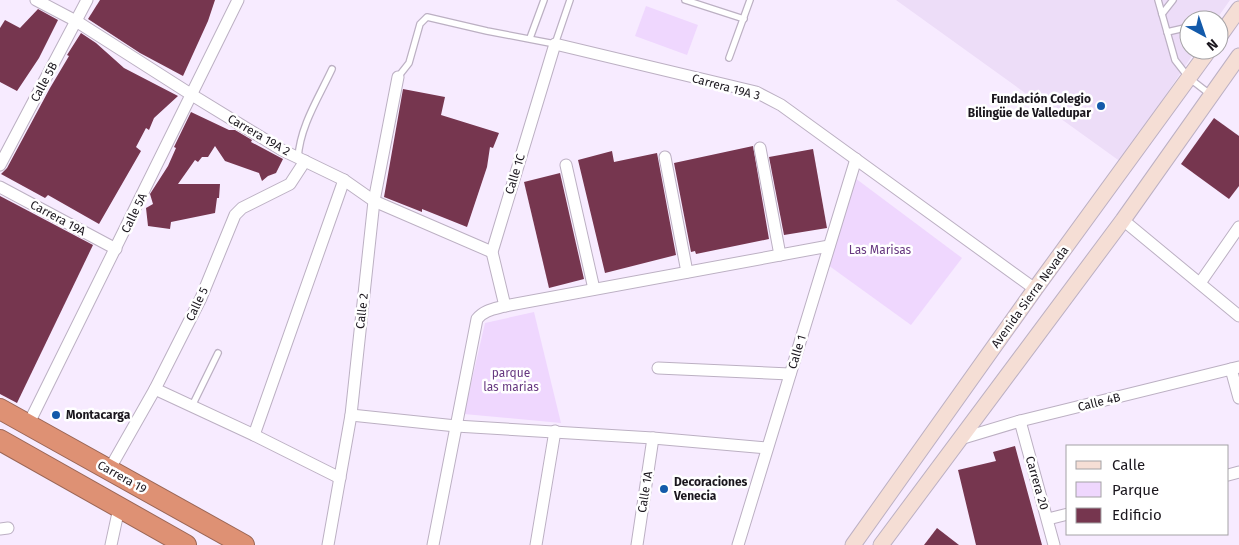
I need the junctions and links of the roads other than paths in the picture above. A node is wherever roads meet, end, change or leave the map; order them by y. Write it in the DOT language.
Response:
graph roads {
  1 [pos="36,0"];
  2 [pos="87,0"];
  3 [pos="238,0"];
  4 [pos="544,0"];
  5 [pos="570,0"];
  6 [pos="685,0"];
  7 [pos="750,0"];
  8 [pos="1158,0"];
  9 [pos="1173,0"];
  10 [pos="1239,9"];
  11 [pos="1162,14"];
  12 [pos="744,19"];
  13 [pos="76,21"];
  14 [pos="1229,22"];
  15 [pos="1179,29"];
  16 [pos="1167,32"];
  17 [pos="530,38"];
  18 [pos="555,44"];
  19 [pos="1239,56"];
  20 [pos="729,58"];
  21 [pos="1202,60"];
  22 [pos="332,69"];
  23 [pos="398,77"];
  24 [pos="1189,78"];
  25 [pos="192,95"];
  26 [pos="1211,96"];
  27 [pos="760,148"];
  28 [pos="665,157"];
  29 [pos="301,159"];
  30 [pos="856,159"];
  31 [pos="0,165"];
  32 [pos="566,165"];
  33 [pos="344,180"];
  34 [pos="0,187"];
  35 [pos="374,201"];
  36 [pos="1123,220"];
  37 [pos="1239,227"];
  38 [pos="829,246"];
  39 [pos="116,249"];
  40 [pos="492,252"];
  41 [pos="780,255"];
  42 [pos="687,272"];
  43 [pos="1200,283"];
  44 [pos="594,289"];
  45 [pos="1035,289"];
  46 [pos="505,306"];
  47 [pos="1239,316"];
  48 [pos="218,353"];
  49 [pos="658,368"];
  50 [pos="1235,368"];
  51 [pos="790,374"];
  52 [pos="155,389"];
  53 [pos="1239,398"];
  54 [pos="192,406"];
  55 [pos="0,410"];
  56 [pos="351,415"];
  57 [pos="1020,421"];
  58 [pos="28,425"];
  59 [pos="456,426"];
  60 [pos="555,431"];
  61 [pos="254,435"];
  62 [pos="654,438"];
  63 [pos="960,439"];
  64 [pos="0,440"];
  65 [pos="767,448"];
  66 [pos="109,470"];
  67 [pos="340,478"];
  68 [pos="119,508"];
  69 [pos="1066,514"];
  70 [pos="1048,519"];
  71 [pos="112,545"];
  72 [pos="186,545"];
  73 [pos="244,545"];
  74 [pos="328,545"];
  75 [pos="433,545"];
  76 [pos="536,545"];
  77 [pos="637,545"];
  78 [pos="738,545"];
  79 [pos="853,545"];
  80 [pos="881,545"];
  81 [pos="1054,545"];
  1 -- 13 [label="street, Carrera 19A 2"];
  2 -- 13 [label="street, Calle 5B"];
  3 -- 25 [label="street, Calle 5A"];
  4 -- 17 [label="lane"];
  5 -- 18 [label="lane"];
  6 -- 12 [label="lane"];
  7 -- 12 [label="lane"];
  8 -- 11 [label="lane"];
  9 -- 11 [label="lane"];
  10 -- 14 [label="main road"];
  11 -- 16 [label="lane"];
  12 -- 20 [label="lane"];
  13 -- 25 [label="street, Carrera 19A 2"];
  13 -- 31 [label="street, Calle 5B"];
  15 -- 16 [label="lane"];
  16 -- 24 [label="lane"];
  17 -- 18 [label="lane, Carrera 19A 3"];
  17 -- 23 [label="lane, Carrera 19A 3"];
  18 -- 30 [label="street, Carrera 19A 3"];
  18 -- 40 [label="street, Calle 1C"];
  19 -- 26 [label="main road"];
  21 -- 24 [label="main road, Avenida Sierra Nevada"];
  22 -- 29 [label="lane"];
  23 -- 35 [label="street, Calle 2"];
  24 -- 26 [label="lane"];
  24 -- 45 [label="main road, Avenida Sierra Nevada"];
  25 -- 29 [label="street, Carrera 19A 2"];
  25 -- 39 [label="street, Calle 5A"];
  26 -- 36 [label="main road"];
  27 -- 41 [label="street"];
  28 -- 42 [label="street"];
  29 -- 33 [label="street, Carrera 19A 2"];
  29 -- 52 [label="street, Calle 5"];
  30 -- 38 [label="street, Calle 1"];
  30 -- 45 [label="street, Carrera 19A 3"];
  32 -- 44 [label="street"];
  33 -- 35 [label="street, Carrera 19A 2"];
  33 -- 61 [label="street"];
  34 -- 39 [label="street, Carrera 19A"];
  35 -- 40 [label="street, Carrera 19A 2"];
  35 -- 56 [label="street, Calle 2"];
  36 -- 43 [label="street"];
  36 -- 63 [label="main road"];
  37 -- 43 [label="street"];
  38 -- 41 [label="street"];
  38 -- 51 [label="street, Calle 1"];
  39 -- 58 [label="street, Calle 5A"];
  40 -- 46 [label="street"];
  41 -- 42 [label="street"];
  42 -- 44 [label="street"];
  43 -- 47 [label="street"];
  44 -- 46 [label="street"];
  45 -- 79 [label="main road, Avenida Sierra Nevada"];
  46 -- 59 [label="street"];
  48 -- 54 [label="lane"];
  49 -- 51 [label="street"];
  50 -- 53 [label="street"];
  50 -- 57 [label="street, Calle 4B"];
  51 -- 65 [label="street, Calle 1"];
  52 -- 54 [label="street"];
  52 -- 66 [label="street, Calle 5"];
  54 -- 61 [label="street"];
  55 -- 58 [label="highway, Carrera 19"];
  56 -- 59 [label="street"];
  56 -- 67 [label="street, Calle 2"];
  57 -- 63 [label="street, Calle 4B"];
  57 -- 70 [label="street, Carrera 20"];
  58 -- 66 [label="highway, Carrera 19"];
  59 -- 60 [label="street"];
  59 -- 75 [label="street"];
  60 -- 62 [label="street"];
  60 -- 76 [label="street"];
  61 -- 67 [label="street"];
  62 -- 65 [label="street"];
  62 -- 77 [label="street, Calle 1A"];
  63 -- 80 [label="main road"];
  64 -- 68 [label="highway"];
  65 -- 78 [label="street, Calle 1"];
  66 -- 73 [label="highway, Carrera 19"];
  67 -- 74 [label="street, Calle 2"];
  68 -- 71 [label="street"];
  68 -- 72 [label="highway"];
  69 -- 70 [label="street"];
  70 -- 81 [label="street, Carrera 20"];
}
